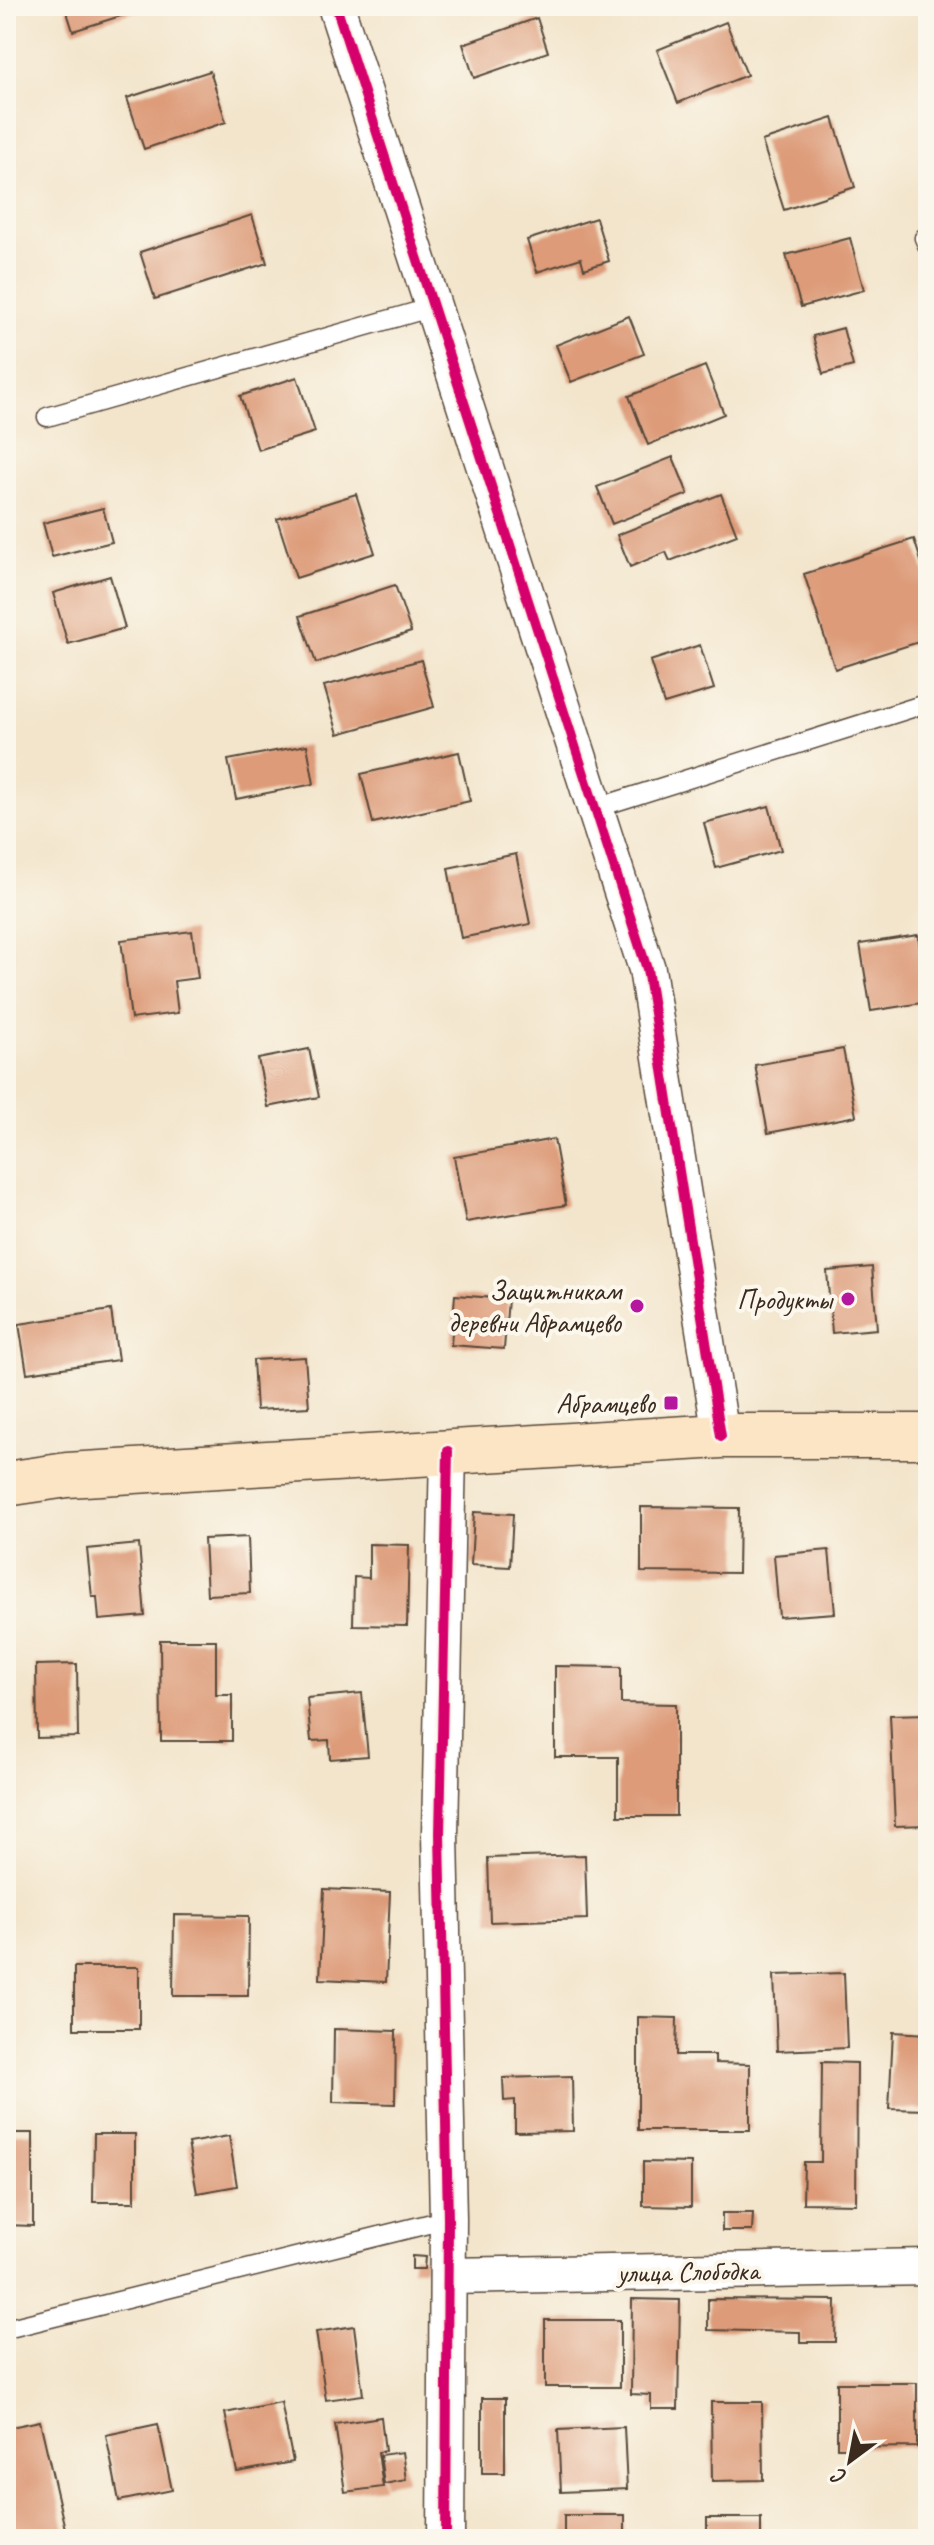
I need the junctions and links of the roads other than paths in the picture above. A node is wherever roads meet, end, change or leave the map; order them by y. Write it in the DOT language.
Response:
graph roads {
  1 [pos="336,6"];
  2 [pos="928,234"];
  3 [pos="928,247"];
  4 [pos="433,307"];
  5 [pos="47,417"];
  6 [pos="928,703"];
  7 [pos="596,808"];
  8 [pos="721,1436"];
  9 [pos="928,1436"];
  10 [pos="448,1451"];
  11 [pos="6,1484"];
  12 [pos="448,2219"];
  13 [pos="928,2267"];
  14 [pos="448,2276"];
  15 [pos="6,2329"];
  16 [pos="446,2539"];
  1 -- 4 [label="street"];
  2 -- 3 [label="lane"];
  4 -- 5 [label="lane"];
  4 -- 7 [label="street"];
  6 -- 7 [label="lane"];
  7 -- 8 [label="street"];
  8 -- 9 [label="street"];
  8 -- 10 [label="street"];
  10 -- 11 [label="street"];
  10 -- 12 [label="street"];
  12 -- 14 [label="street"];
  12 -- 15 [label="lane"];
  13 -- 14 [label="street, улица Слободка"];
  14 -- 16 [label="street"];
}
